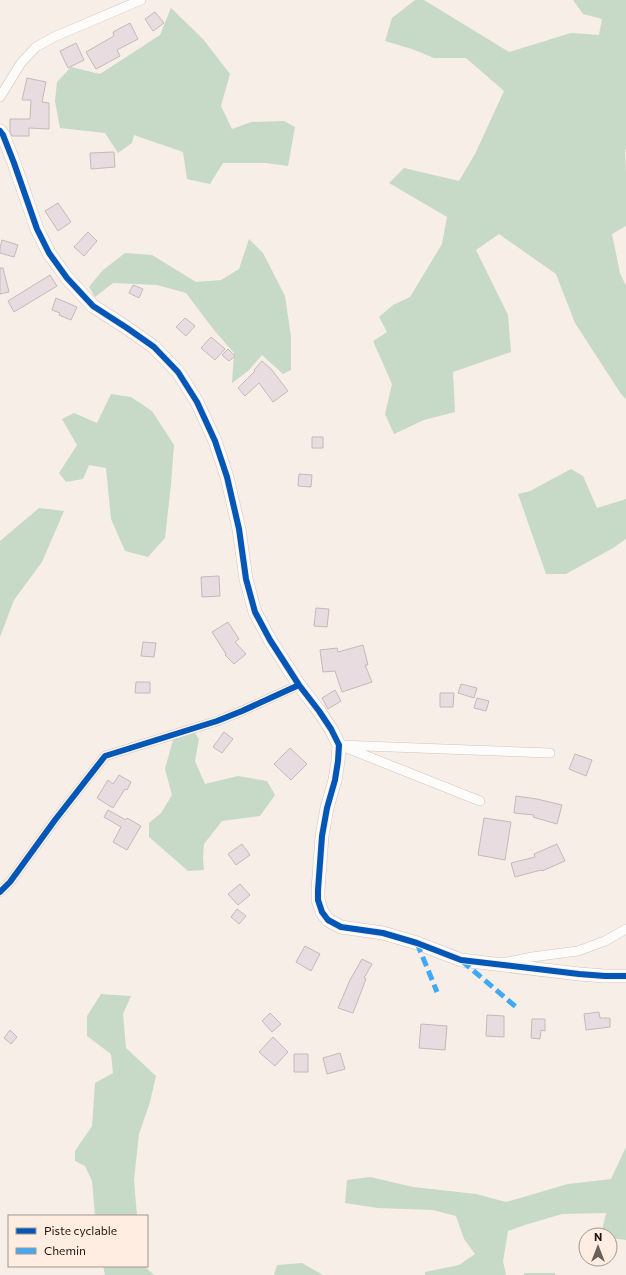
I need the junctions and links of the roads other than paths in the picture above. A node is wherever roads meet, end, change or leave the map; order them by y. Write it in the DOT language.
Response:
graph roads {
  1 [pos="141,0"];
  2 [pos="0,97"];
  3 [pos="0,131"];
  4 [pos="299,685"];
  5 [pos="339,745"];
  6 [pos="550,753"];
  7 [pos="480,801"];
  8 [pos="0,892"];
  9 [pos="626,929"];
  10 [pos="493,965"];
  11 [pos="626,976"];
  1 -- 2 [label="street"];
  3 -- 4 [label="street"];
  4 -- 5 [label="street"];
  4 -- 8 [label="street"];
  5 -- 6 [label="street"];
  5 -- 7 [label="street"];
  5 -- 10 [label="street"];
  9 -- 10 [label="street"];
  10 -- 11 [label="street"];
}
